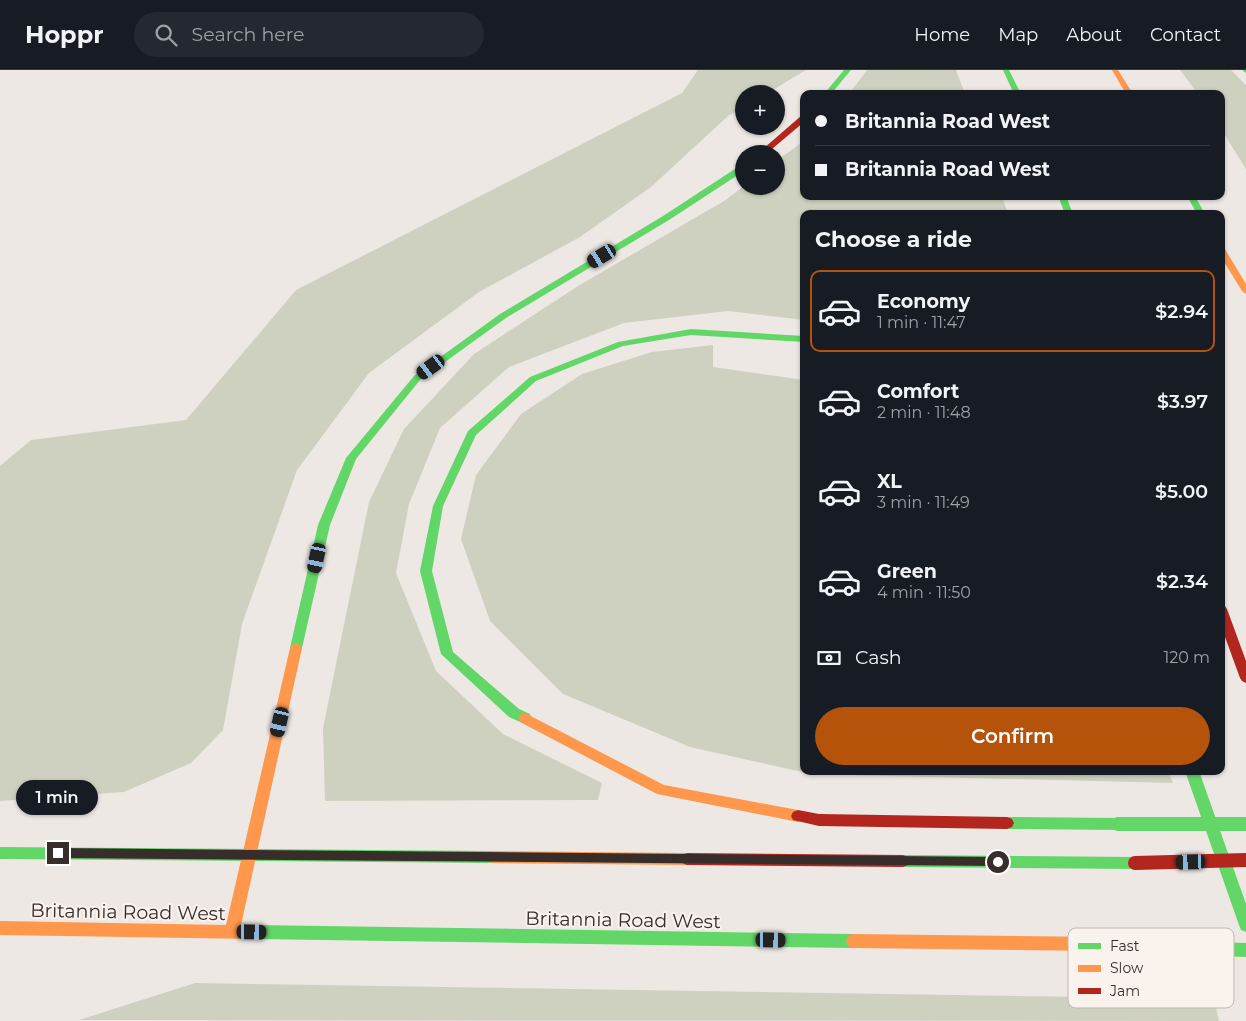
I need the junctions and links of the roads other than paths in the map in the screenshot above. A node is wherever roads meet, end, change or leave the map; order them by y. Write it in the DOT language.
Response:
graph roads {
  1 [pos="848,70"];
  2 [pos="1006,70"];
  3 [pos="1115,70"];
  4 [pos="830,90"];
  5 [pos="1016,90"];
  6 [pos="1128,90"];
  7 [pos="800,121"];
  8 [pos="772,145"];
  9 [pos="735,173"];
  10 [pos="1225,256"];
  11 [pos="1246,292"];
  12 [pos="800,339"];
  13 [pos="1225,620"];
  14 [pos="1246,678"];
  15 [pos="1193,775"];
  16 [pos="1246,824"];
  17 [pos="0,853"];
  18 [pos="250,854"];
  19 [pos="1246,860"];
  20 [pos="1246,925"];
  21 [pos="0,928"];
  22 [pos="232,931"];
  23 [pos="1068,944"];
  1 -- 4 [label="main road"];
  2 -- 5 [label="main road"];
  3 -- 6 [label="main road"];
  7 -- 8 [label="main road"];
  9 -- 18 [label="main road"];
  10 -- 11 [label="main road"];
  12 -- 16 [label="main road, bridge"];
  13 -- 14 [label="main road"];
  15 -- 20 [label="main road"];
  17 -- 18 [label="main road"];
  18 -- 19 [label="main road, bridge"];
  18 -- 22 [label="main road"];
  21 -- 22 [label="main road, Britannia Road West"];
  22 -- 23 [label="main road, Britannia Road West"];
}
